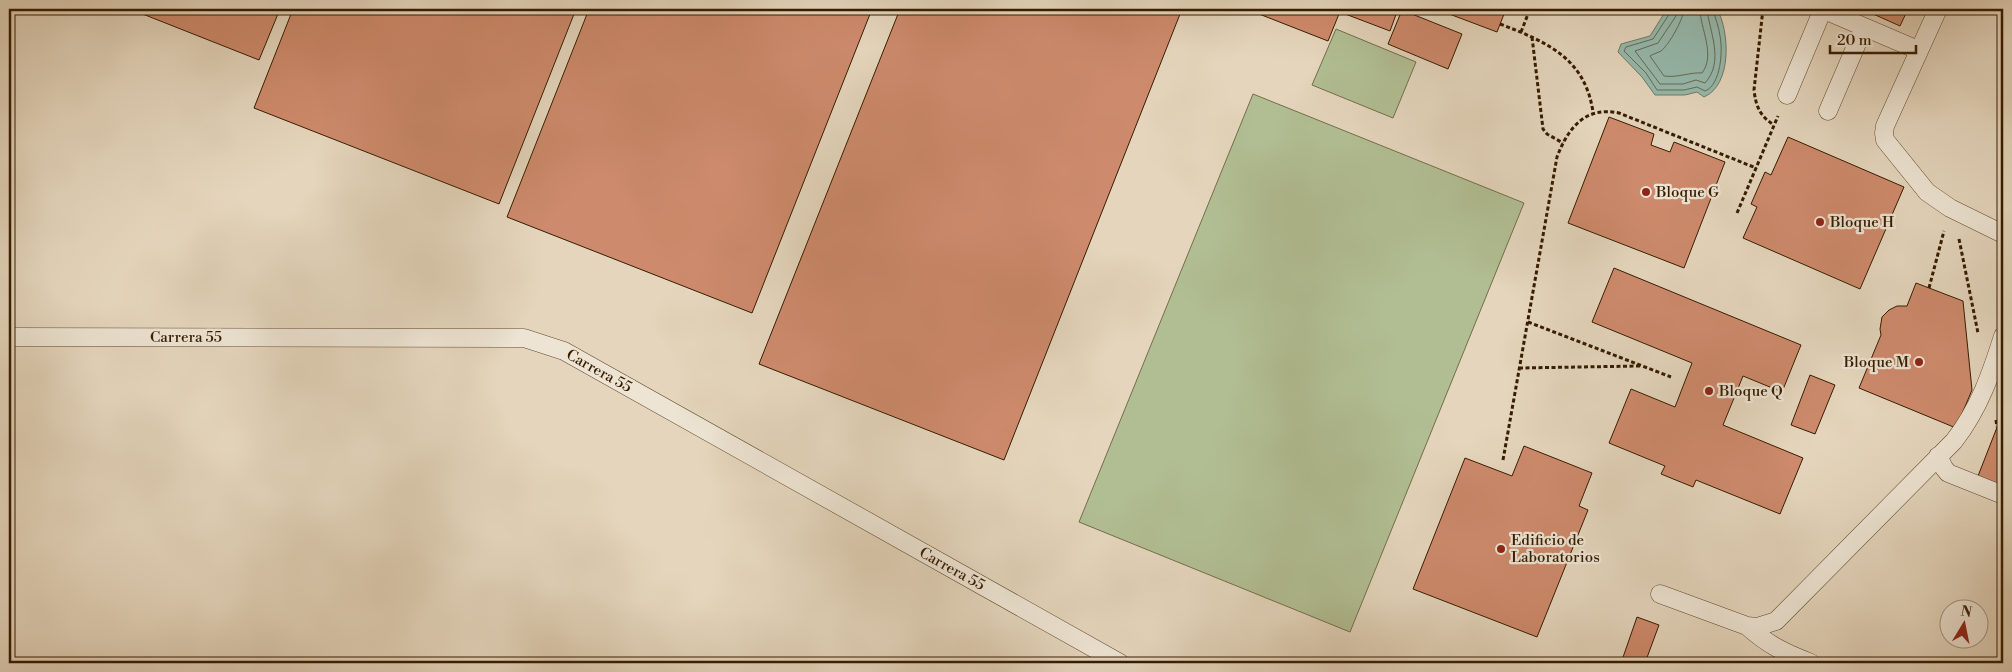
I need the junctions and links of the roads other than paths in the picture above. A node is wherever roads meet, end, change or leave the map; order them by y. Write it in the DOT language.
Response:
graph roads {
  1 [pos="1823,9"];
  2 [pos="1938,9"];
  3 [pos="1864,27"];
  4 [pos="1918,50"];
  5 [pos="1787,95"];
  6 [pos="1828,111"];
  7 [pos="2003,234"];
  8 [pos="2003,336"];
  9 [pos="9,338"];
  10 [pos="1938,456"];
  11 [pos="2003,495"];
  12 [pos="1660,594"];
  13 [pos="1747,626"];
  14 [pos="1120,663"];
  15 [pos="1811,663"];
  1 -- 3 [label="lane"];
  1 -- 5 [label="lane"];
  2 -- 4 [label="lane"];
  3 -- 4 [label="lane"];
  3 -- 6 [label="lane"];
  4 -- 7 [label="lane"];
  8 -- 10 [label="lane"];
  9 -- 14 [label="lane, Carrera 55"];
  10 -- 11 [label="lane"];
  10 -- 13 [label="lane"];
  12 -- 13 [label="lane"];
  13 -- 15 [label="lane"];
}
